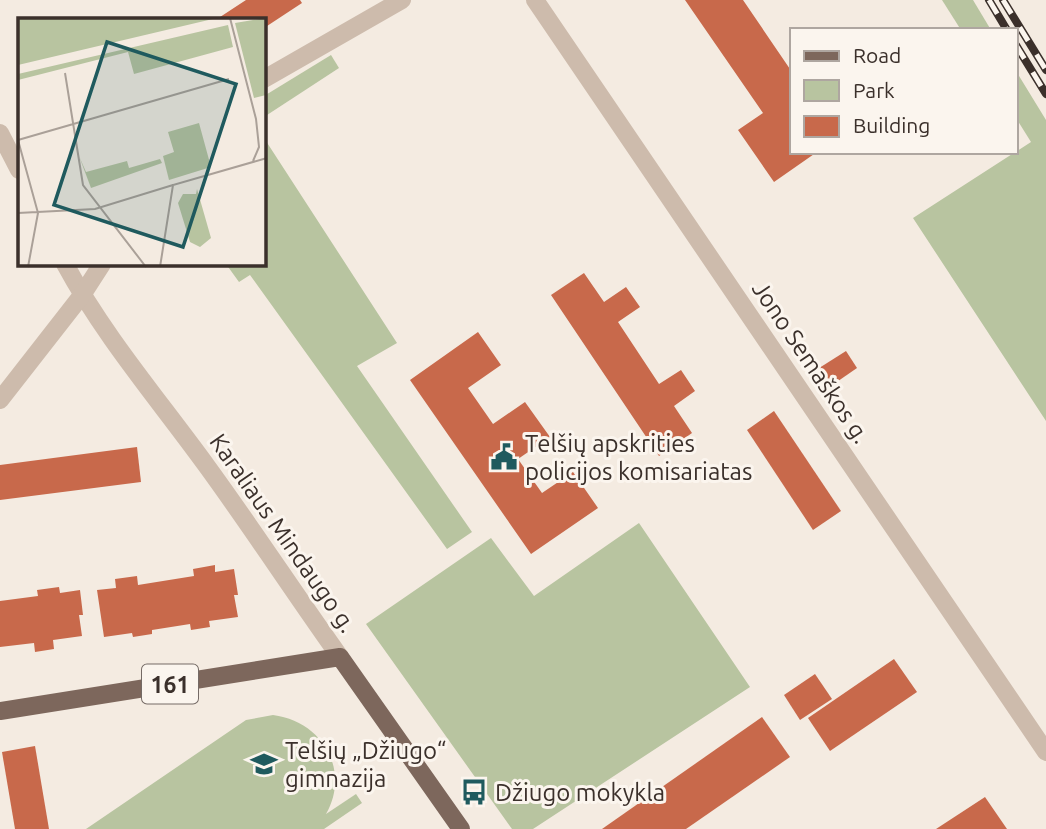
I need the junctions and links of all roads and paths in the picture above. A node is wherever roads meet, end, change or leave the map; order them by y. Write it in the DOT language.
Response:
graph roads {
  1 [pos="402,0"];
  2 [pos="535,0"];
  3 [pos="266,78"];
  4 [pos="0,133"];
  5 [pos="18,168"];
  6 [pos="66,266"];
  7 [pos="101,266"];
  8 [pos="82,295"];
  9 [pos="0,400"];
  10 [pos="340,657"];
  11 [pos="0,710"];
  12 [pos="1046,752"];
  13 [pos="461,829"];
  1 -- 3 [label="street"];
  2 -- 12 [label="street, Jono Semaškos g."];
  4 -- 5 [label="street"];
  6 -- 8 [label="street, Karaliaus Mindaugo g."];
  7 -- 8 [label="street"];
  8 -- 9 [label="street"];
  8 -- 10 [label="street, Karaliaus Mindaugo g."];
  10 -- 11 [label="main road, 161"];
  10 -- 13 [label="main road, Karaliaus Mindaugo g."];
}
